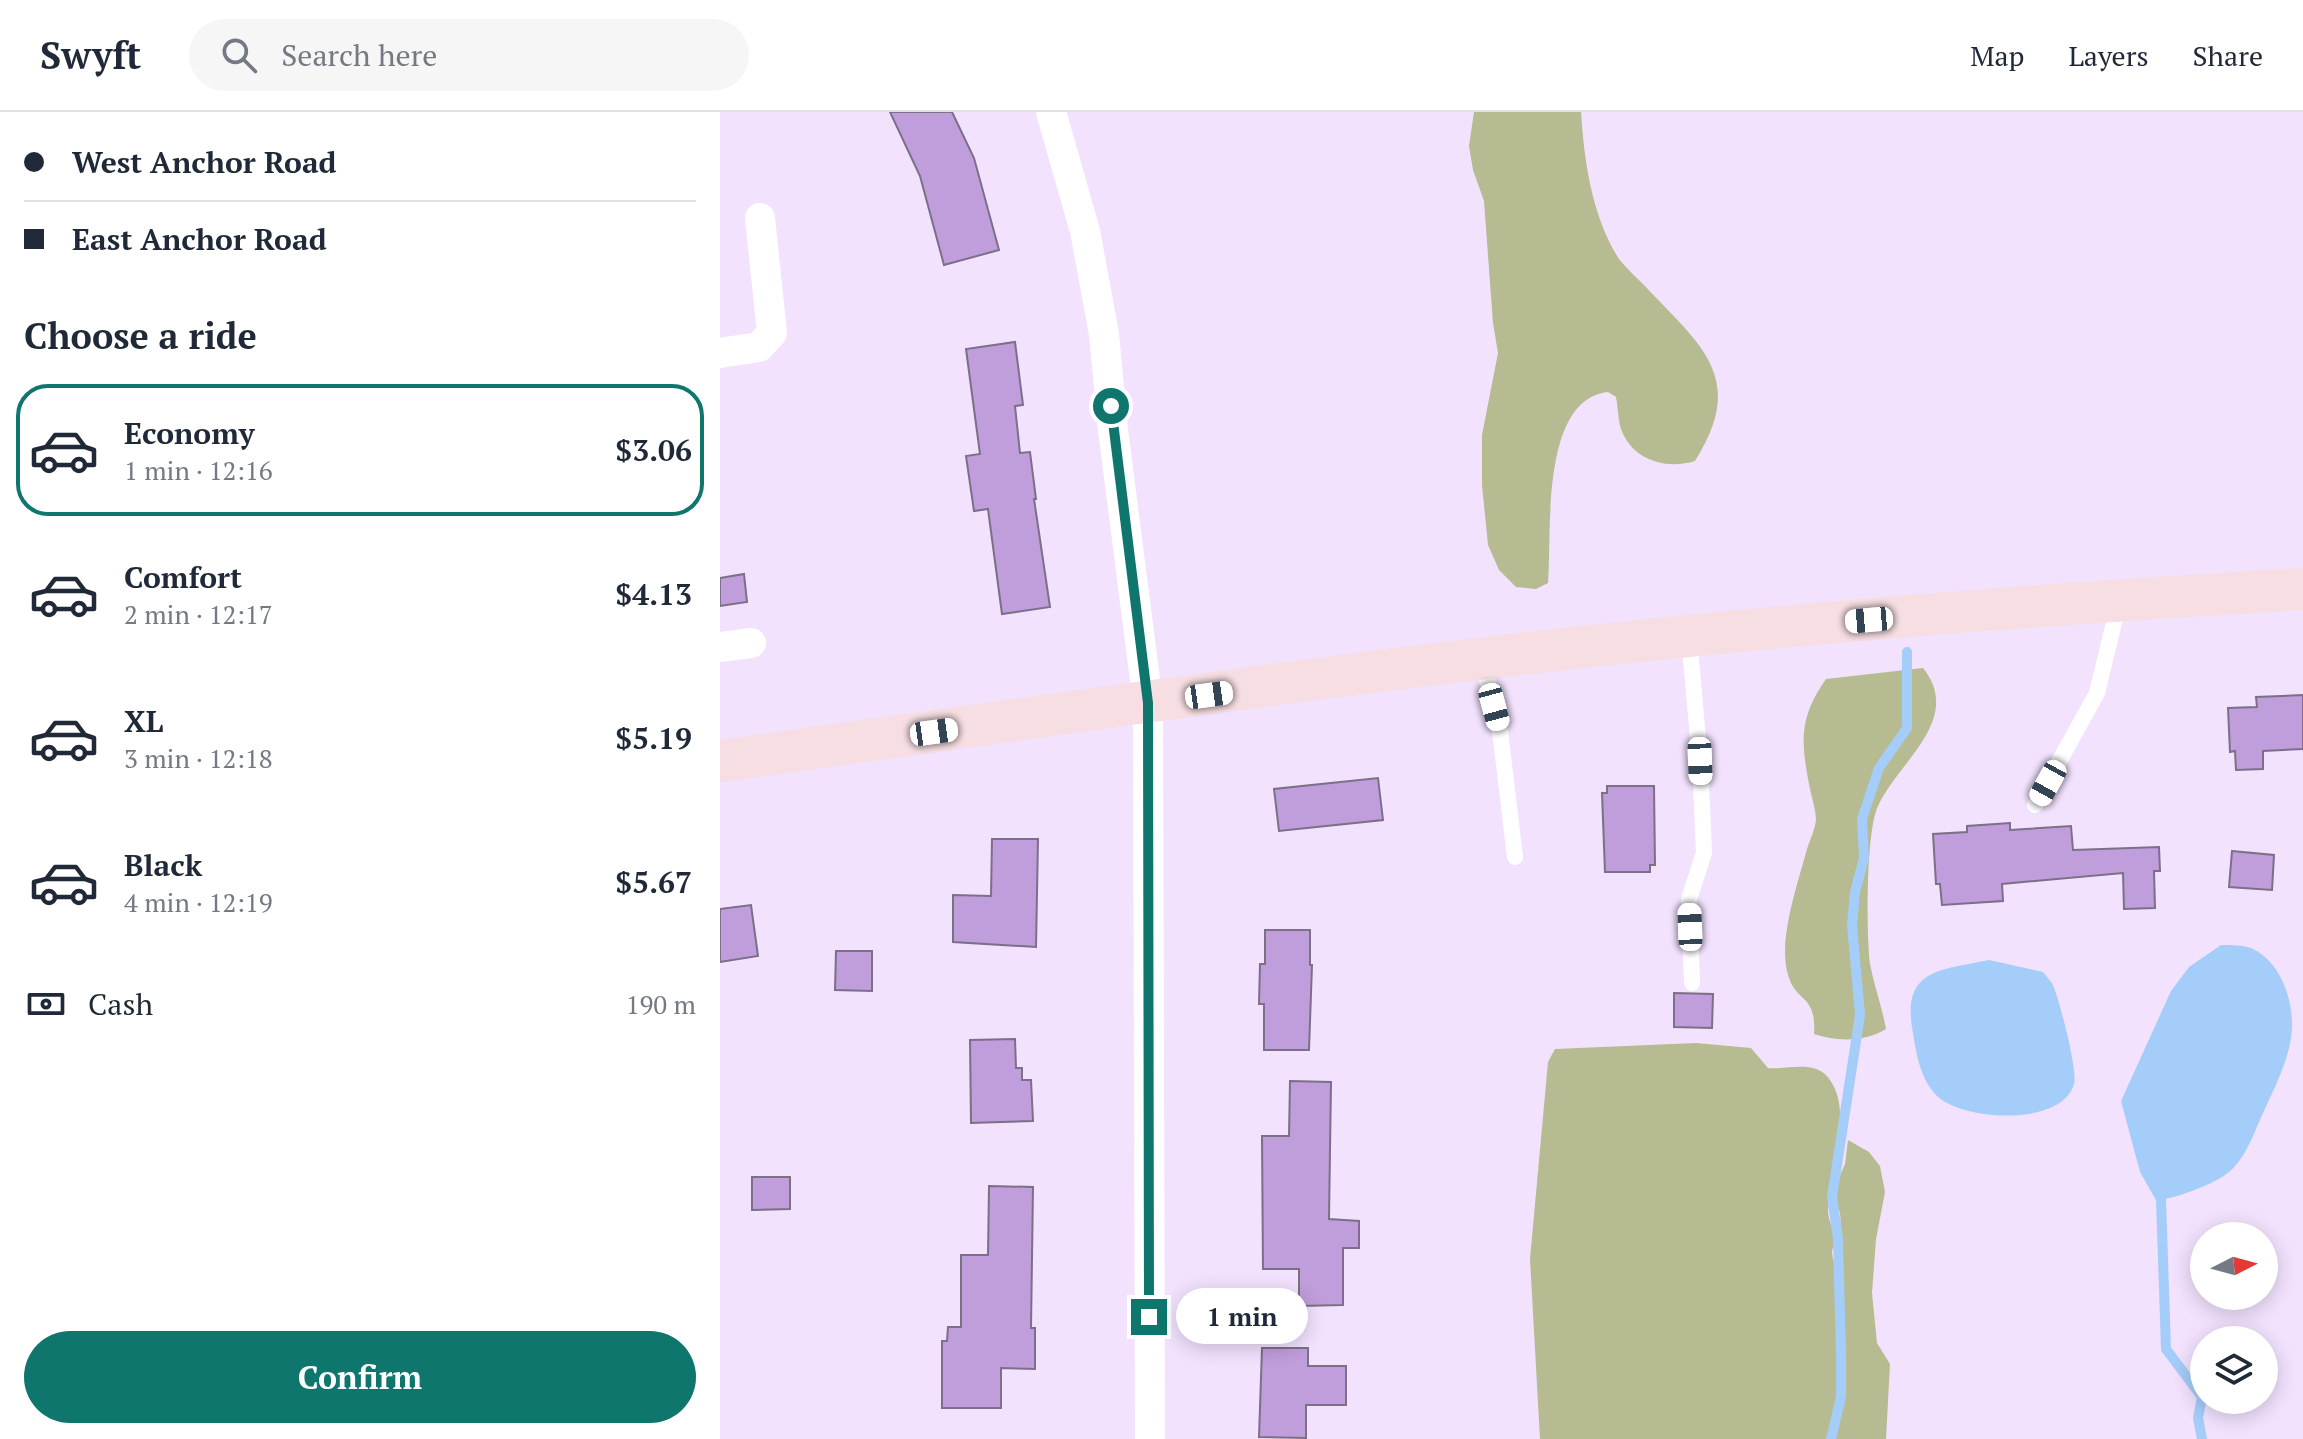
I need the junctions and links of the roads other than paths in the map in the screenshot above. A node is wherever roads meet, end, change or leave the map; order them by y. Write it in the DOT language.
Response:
graph roads {
  1 [pos="1051,112"];
  2 [pos="760,218"];
  3 [pos="720,353"];
  4 [pos="2303,589"];
  5 [pos="2119,600"];
  6 [pos="1689,636"];
  7 [pos="751,643"];
  8 [pos="720,647"];
  9 [pos="1481,659"];
  10 [pos="1148,703"];
  11 [pos="720,761"];
  12 [pos="2035,805"];
  13 [pos="1515,857"];
  14 [pos="1692,983"];
  15 [pos="1150,1439"];
  1 -- 10 [label="street"];
  2 -- 3 [label="street"];
  4 -- 5 [label="main road"];
  5 -- 6 [label="main road"];
  5 -- 12 [label="lane"];
  6 -- 9 [label="main road"];
  6 -- 14 [label="lane"];
  7 -- 8 [label="street"];
  9 -- 10 [label="main road"];
  9 -- 13 [label="lane"];
  10 -- 11 [label="main road"];
  10 -- 15 [label="street"];
}
